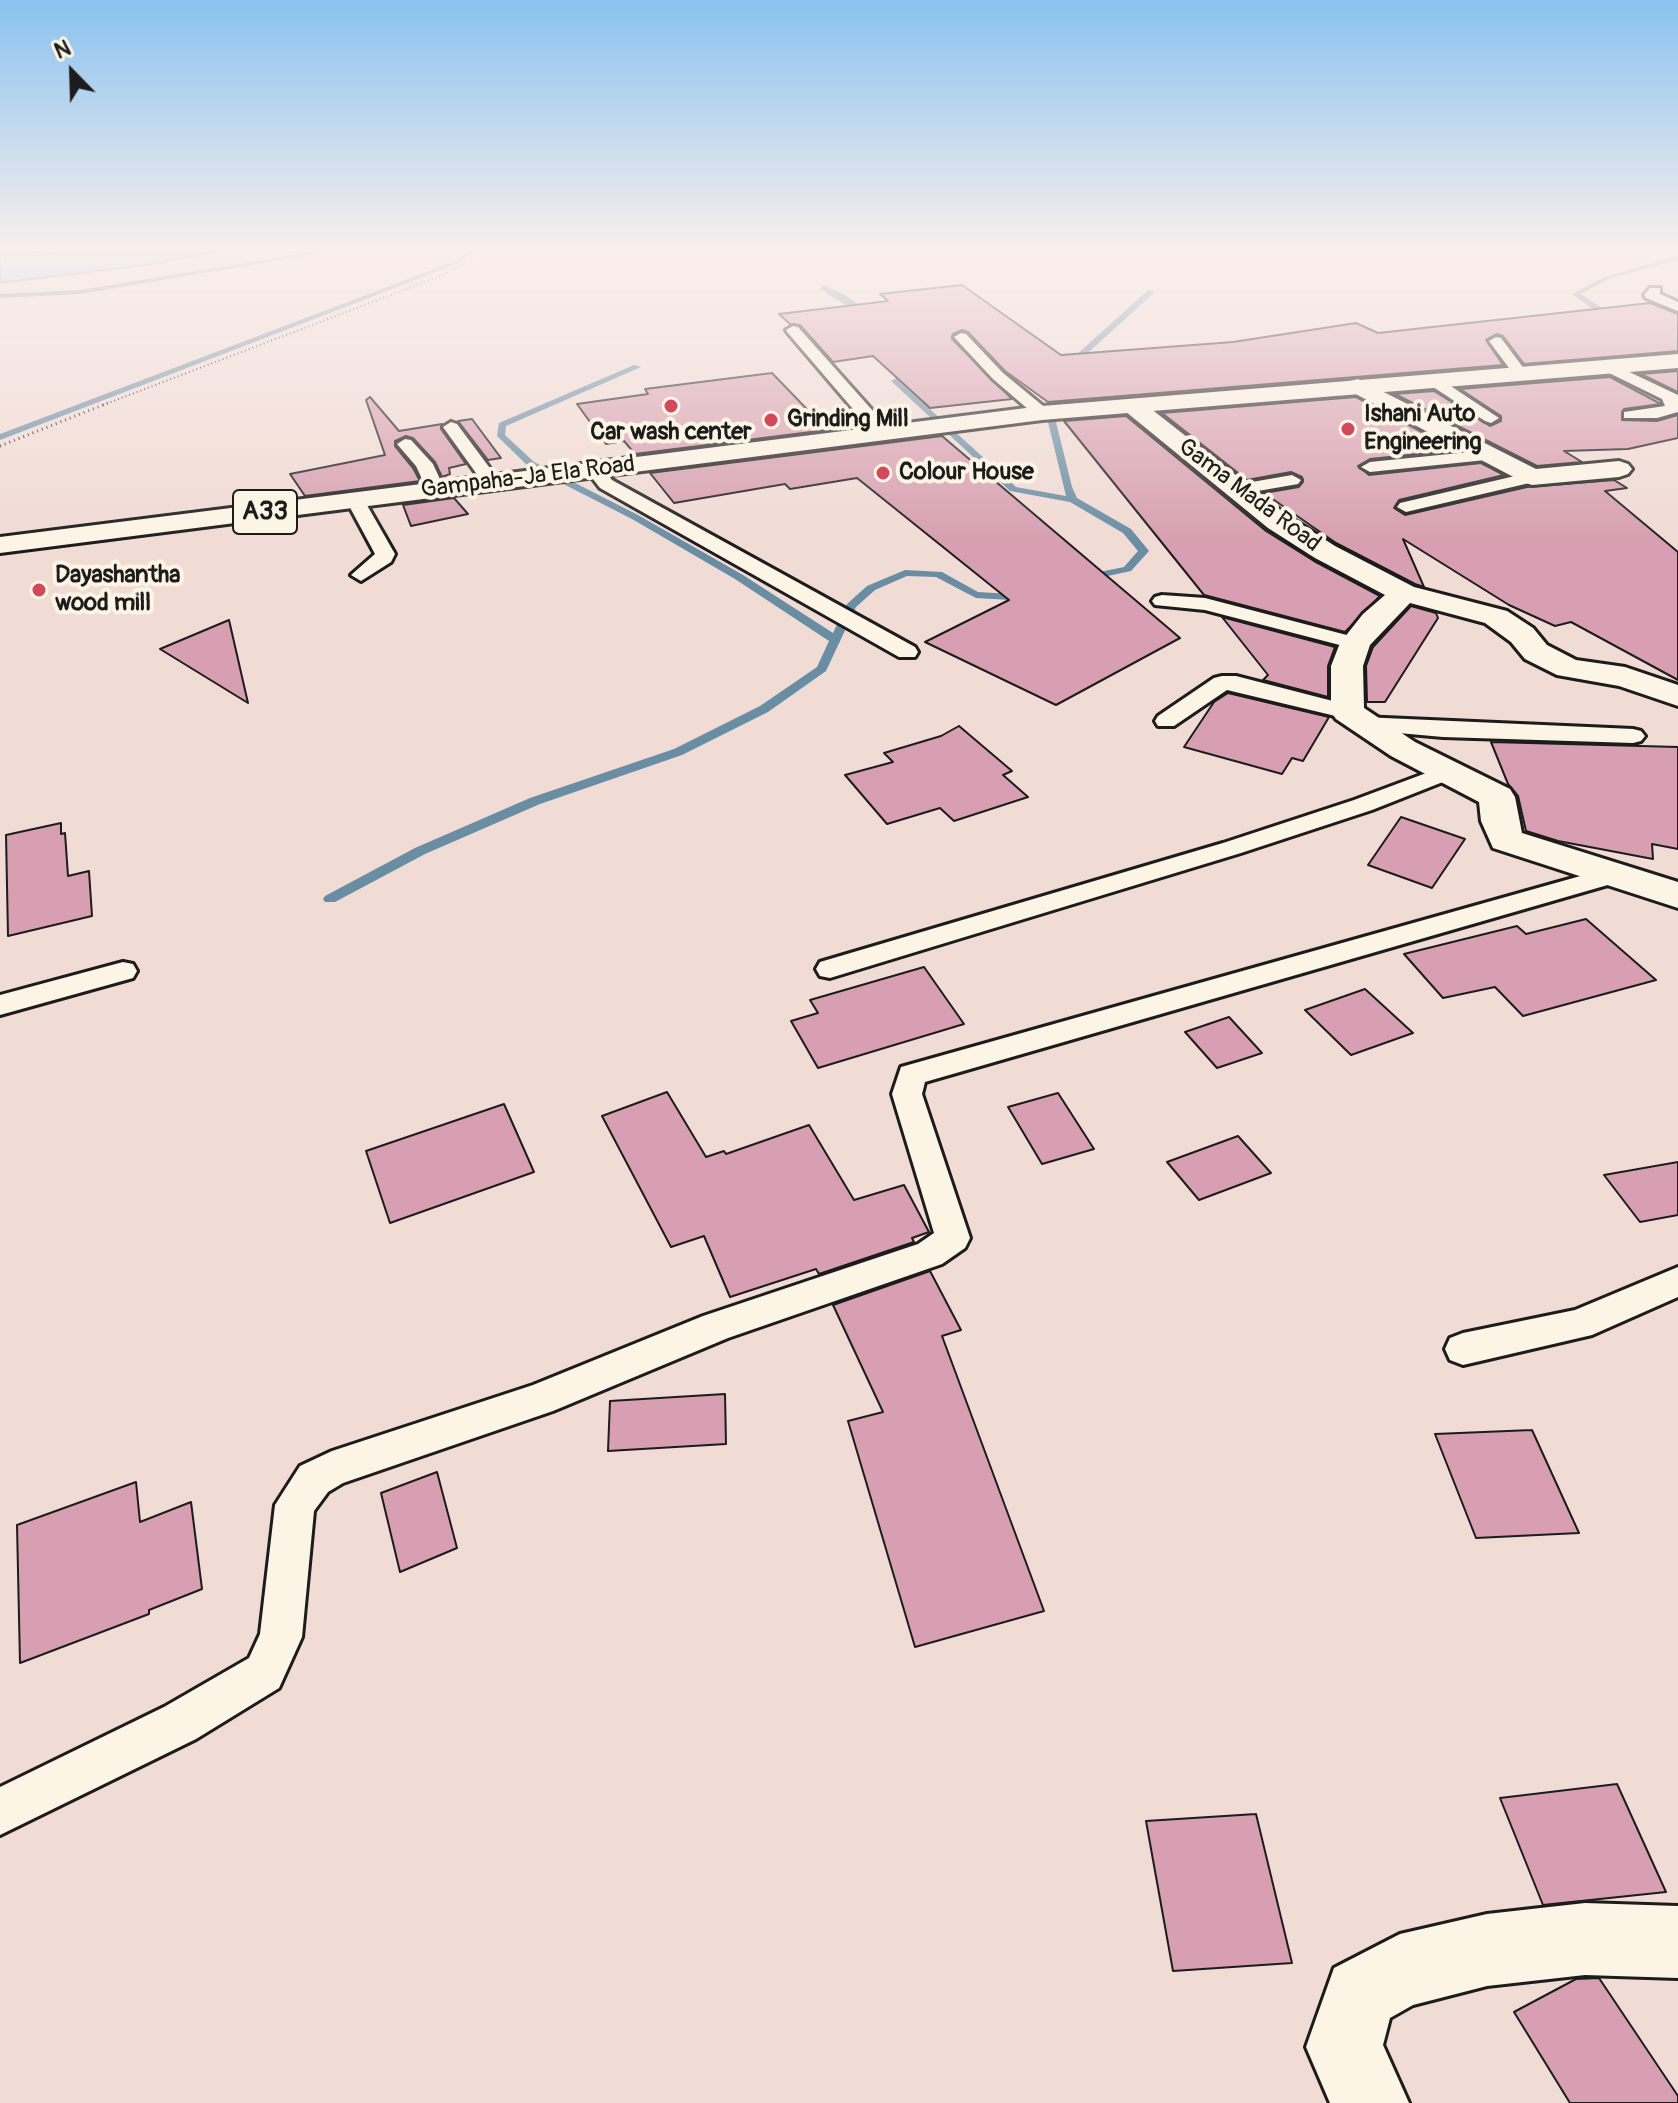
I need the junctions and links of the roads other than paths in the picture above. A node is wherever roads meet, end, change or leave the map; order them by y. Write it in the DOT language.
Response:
graph roads {
  1 [pos="807,346"];
  2 [pos="970,346"];
  3 [pos="1500,346"];
  4 [pos="1673,362"];
  5 [pos="1606,366"];
  6 [pos="1520,373"];
  7 [pos="1432,380"];
  8 [pos="1358,386"];
  9 [pos="1673,400"];
  10 [pos="1133,406"];
  11 [pos="1042,413"];
  12 [pos="1630,415"];
  13 [pos="1491,418"];
  14 [pos="451,427"];
  15 [pos="883,433"];
  16 [pos="405,444"];
  17 [pos="1489,455"];
  18 [pos="1370,467"];
  19 [pos="1619,469"];
  20 [pos="585,471"];
  21 [pos="1532,477"];
  22 [pos="1292,480"];
  23 [pos="492,483"];
  24 [pos="436,490"];
  25 [pos="1235,490"];
  26 [pos="355,500"];
  27 [pos="1406,507"];
  28 [pos="0,545"];
  29 [pos="361,575"];
  30 [pos="1404,593"];
  31 [pos="1162,601"];
  32 [pos="1355,643"];
  33 [pos="907,652"];
  34 [pos="1678,696"];
  35 [pos="1355,718"];
  36 [pos="1166,721"];
  37 [pos="1633,736"];
  38 [pos="1445,773"];
  39 [pos="1616,874"];
  40 [pos="1678,896"];
  41 [pos="830,969"];
  42 [pos="123,971"];
  43 [pos="0,1005"];
  44 [pos="1678,1281"];
  45 [pos="1463,1349"];
  46 [pos="0,1812"];
  47 [pos="1678,1942"];
  48 [pos="1370,2103"];
  1 -- 15 [label="lane"];
  2 -- 11 [label="lane"];
  3 -- 6 [label="lane"];
  4 -- 5 [label="main road, Gampaha-Ja Ela Road / A33"];
  5 -- 6 [label="main road, Gampaha-Ja Ela Road / A33"];
  5 -- 9 [label="lane"];
  6 -- 7 [label="main road, Gampaha-Ja Ela Road / A33"];
  7 -- 8 [label="main road, Gampaha-Ja Ela Road / A33"];
  7 -- 13 [label="lane"];
  8 -- 10 [label="main road, Gampaha-Ja Ela Road / A33"];
  8 -- 17 [label="main road"];
  9 -- 12 [label="lane"];
  10 -- 11 [label="main road, Gampaha-Ja Ela Road / A33"];
  10 -- 25 [label="main road, Gama Mada Road"];
  11 -- 15 [label="main road, Gampaha-Ja Ela Road / A33"];
  14 -- 23 [label="lane"];
  15 -- 20 [label="main road, Gampaha-Ja Ela Road / A33"];
  16 -- 24 [label="lane"];
  17 -- 18 [label="lane"];
  17 -- 21 [label="main road"];
  19 -- 21 [label="main road"];
  20 -- 23 [label="main road, Gampaha-Ja Ela Road / A33"];
  20 -- 33 [label="lane"];
  21 -- 27 [label="lane"];
  22 -- 25 [label="lane"];
  23 -- 24 [label="main road, Gampaha-Ja Ela Road / A33"];
  24 -- 26 [label="main road, Gampaha-Ja Ela Road / A33"];
  25 -- 30 [label="main road, Gama Mada Road"];
  26 -- 28 [label="main road, Gampaha-Ja Ela Road / A33"];
  26 -- 29 [label="lane"];
  30 -- 32 [label="main road"];
  30 -- 34 [label="main road, Gama Mada Road"];
  31 -- 32 [label="lane"];
  32 -- 35 [label="main road"];
  35 -- 36 [label="lane"];
  35 -- 37 [label="lane"];
  35 -- 38 [label="main road"];
  38 -- 39 [label="main road"];
  38 -- 41 [label="lane"];
  39 -- 40 [label="main road"];
  39 -- 46 [label="lane"];
  42 -- 43 [label="lane"];
  44 -- 45 [label="lane"];
  47 -- 48 [label="main road"];
}
